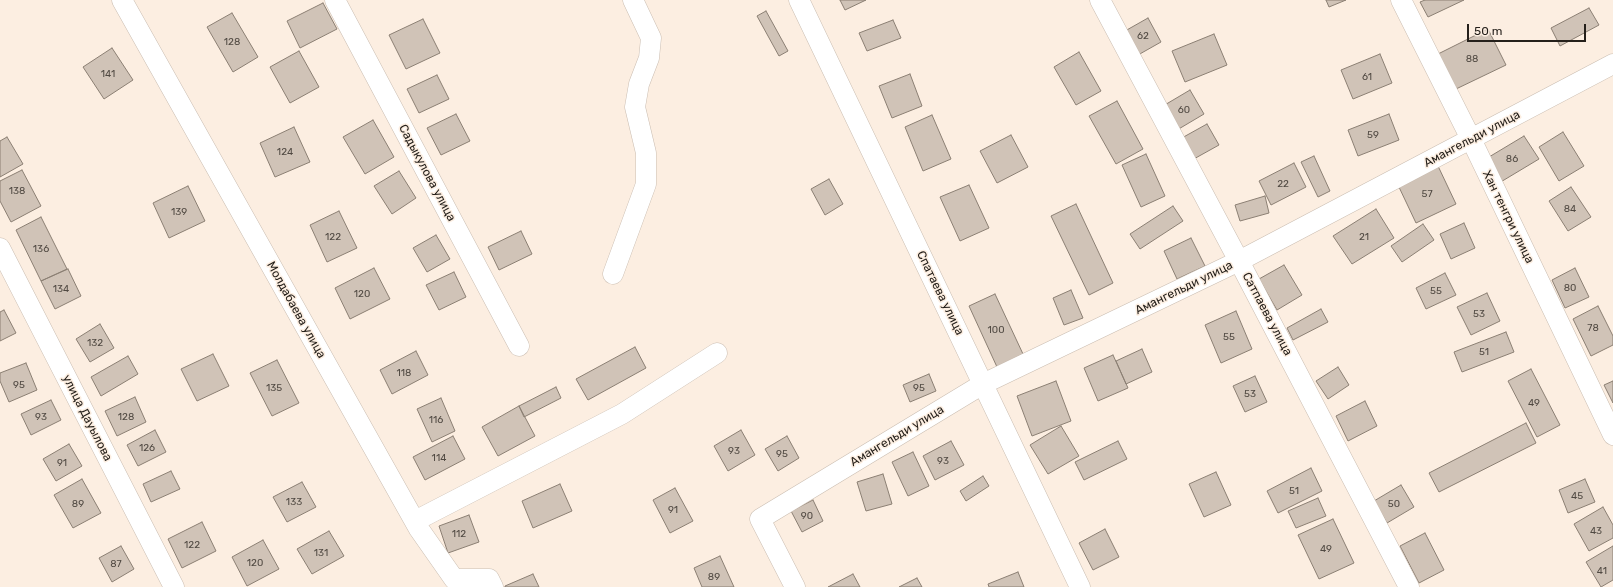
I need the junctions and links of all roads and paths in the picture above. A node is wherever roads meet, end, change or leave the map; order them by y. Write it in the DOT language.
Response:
graph roads {
  1 [pos="122,0"];
  2 [pos="335,0"];
  3 [pos="633,0"];
  4 [pos="799,0"];
  5 [pos="1100,0"];
  6 [pos="1401,0"];
  7 [pos="1613,64"];
  8 [pos="1471,139"];
  9 [pos="0,248"];
  10 [pos="1240,261"];
  11 [pos="613,274"];
  12 [pos="519,346"];
  13 [pos="717,353"];
  14 [pos="983,384"];
  15 [pos="1613,434"];
  16 [pos="415,521"];
  17 [pos="174,587"];
  18 [pos="493,587"];
  19 [pos="795,587"];
  20 [pos="1080,587"];
  21 [pos="1409,587"];
  1 -- 16 [label="street, Молдабаева улица"];
  2 -- 12 [label="street, Садыкулова улица"];
  3 -- 11 [label="street"];
  4 -- 14 [label="street, Спатаева улица"];
  5 -- 10 [label="street, Сатпаева улица"];
  6 -- 8 [label="street, Хан тенгри улица"];
  7 -- 8 [label="street, Амангельди улица"];
  8 -- 10 [label="street, Амангельди улица"];
  8 -- 15 [label="street, Хан тенгри улица"];
  9 -- 17 [label="street, улица Дауылова"];
  10 -- 14 [label="street, Амангельди улица"];
  10 -- 21 [label="street, Сатпаева улица"];
  13 -- 16 [label="street"];
  14 -- 19 [label="street, Амангельди улица"];
  14 -- 20 [label="street, Спатаева улица"];
  16 -- 18 [label="street, Молдабаева улица"];
}
